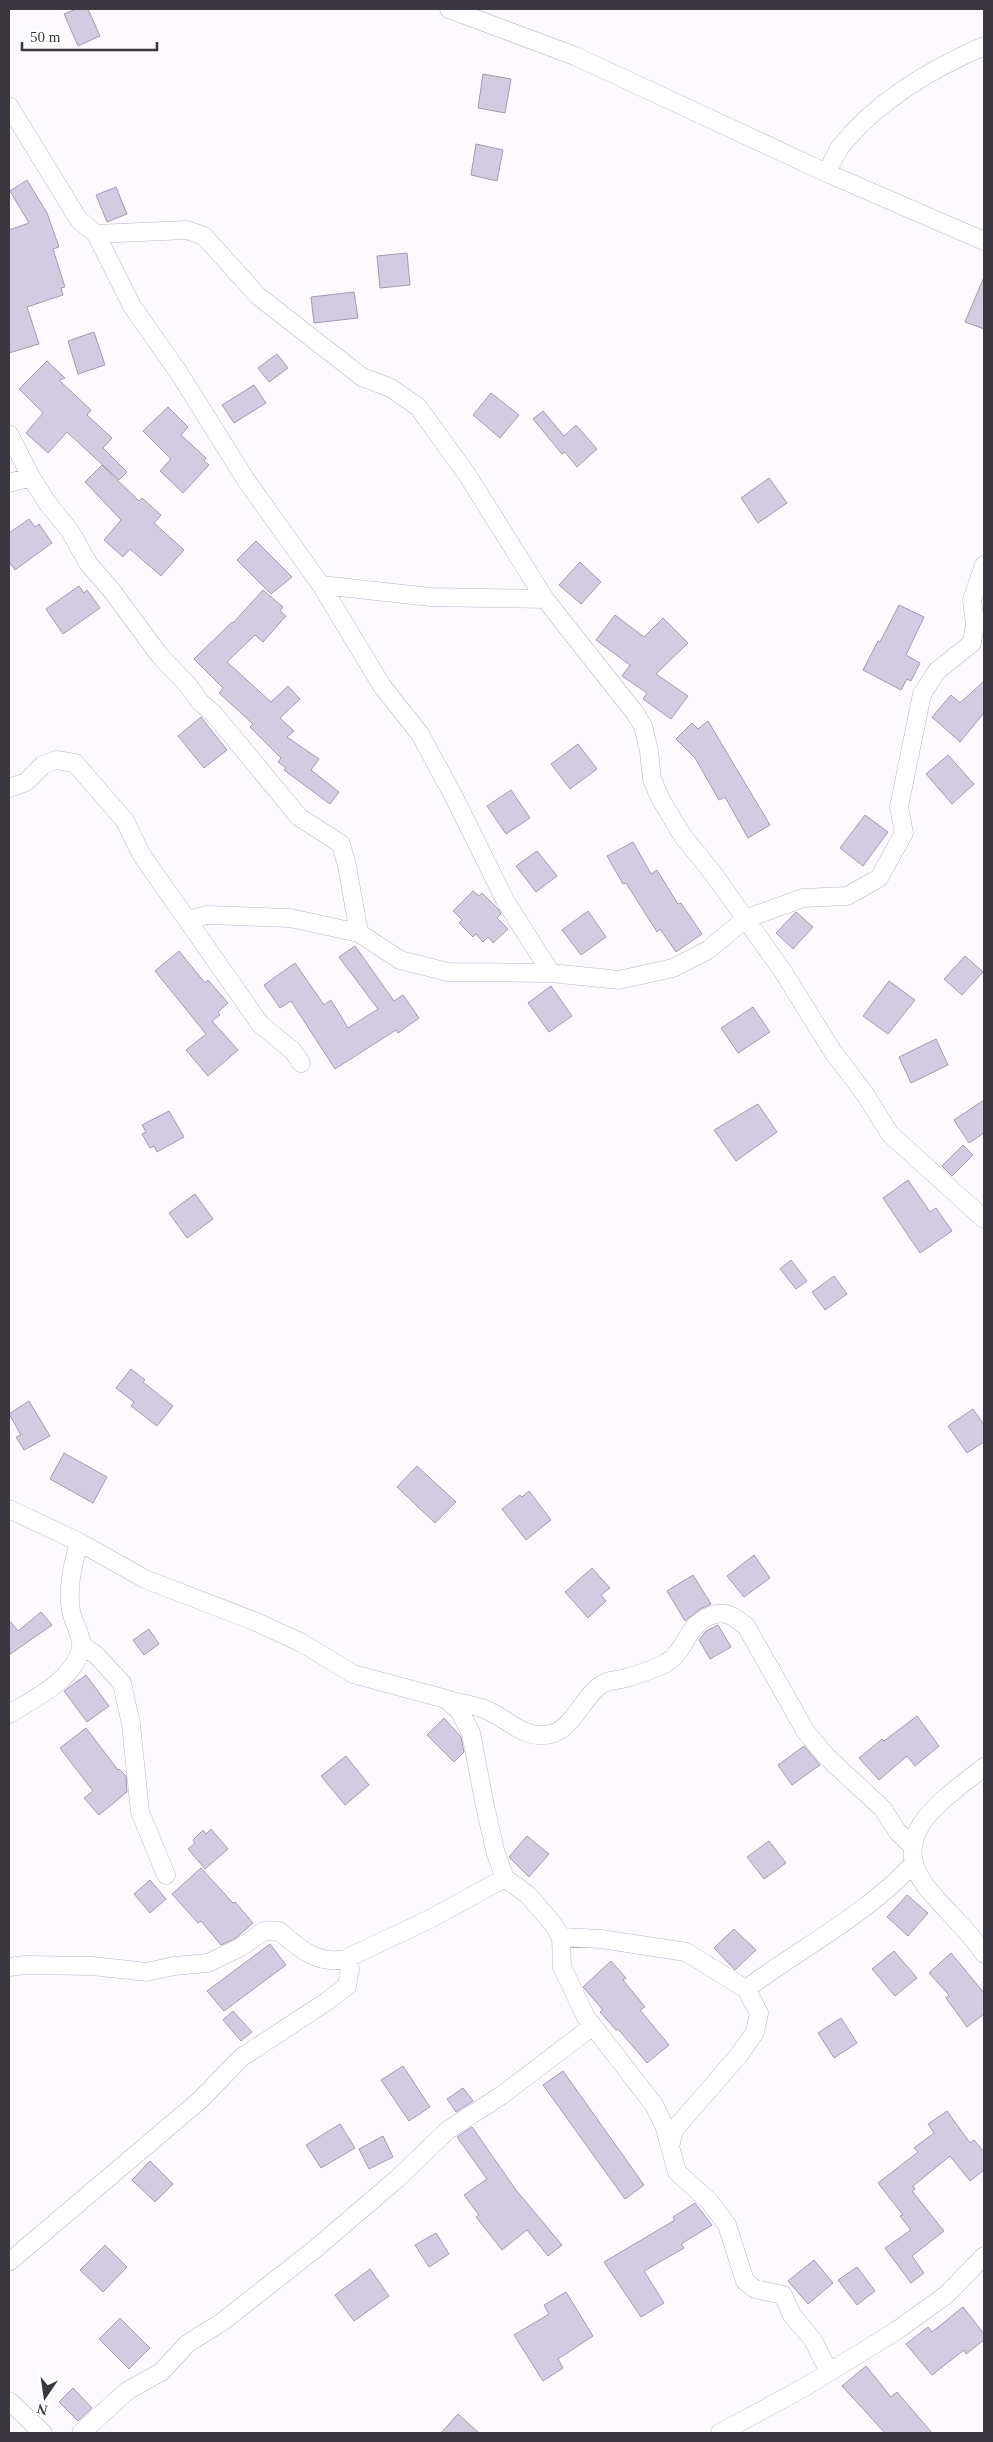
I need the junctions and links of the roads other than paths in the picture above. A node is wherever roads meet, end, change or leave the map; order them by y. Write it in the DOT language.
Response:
graph roads {
  1 [pos="449,9"];
  2 [pos="984,46"];
  3 [pos="9,106"];
  4 [pos="827,173"];
  5 [pos="96,234"];
  6 [pos="984,240"];
  7 [pos="9,434"];
  8 [pos="31,477"];
  9 [pos="9,483"];
  10 [pos="984,565"];
  11 [pos="321,585"];
  12 [pos="545,599"];
  13 [pos="9,788"];
  14 [pos="745,919"];
  15 [pos="188,920"];
  16 [pos="359,934"];
  17 [pos="551,973"];
  18 [pos="301,1062"];
  19 [pos="984,1219"];
  20 [pos="9,1509"];
  21 [pos="79,1542"];
  22 [pos="82,1646"];
  23 [pos="446,1699"];
  24 [pos="9,1714"];
  25 [pos="984,1767"];
  26 [pos="913,1855"];
  27 [pos="166,1875"];
  28 [pos="505,1878"];
  29 [pos="561,1937"];
  30 [pos="984,1954"];
  31 [pos="345,1959"];
  32 [pos="9,1967"];
  33 [pos="746,1989"];
  34 [pos="593,2026"];
  35 [pos="670,2150"];
  36 [pos="984,2256"];
  37 [pos="9,2262"];
  38 [pos="829,2372"];
  39 [pos="9,2402"];
  40 [pos="43,2433"];
  41 [pos="81,2433"];
  42 [pos="720,2433"];
  1 -- 4 [label="street"];
  2 -- 4 [label="street"];
  3 -- 5 [label="street"];
  4 -- 6 [label="street"];
  5 -- 11 [label="street"];
  5 -- 12 [label="street"];
  7 -- 8 [label="street"];
  8 -- 9 [label="street"];
  8 -- 16 [label="street"];
  10 -- 14 [label="street"];
  11 -- 12 [label="street"];
  11 -- 17 [label="street"];
  12 -- 14 [label="street"];
  13 -- 15 [label="street"];
  14 -- 17 [label="street"];
  14 -- 19 [label="street"];
  15 -- 16 [label="street"];
  15 -- 18 [label="street"];
  16 -- 17 [label="street"];
  20 -- 21 [label="street"];
  21 -- 22 [label="street"];
  21 -- 23 [label="street"];
  22 -- 24 [label="street"];
  22 -- 27 [label="street"];
  23 -- 26 [label="street"];
  23 -- 28 [label="street"];
  25 -- 26 [label="street"];
  26 -- 30 [label="street"];
  26 -- 33 [label="street"];
  28 -- 29 [label="street"];
  28 -- 31 [label="street"];
  29 -- 33 [label="street"];
  29 -- 34 [label="street"];
  31 -- 32 [label="street"];
  31 -- 37 [label="street"];
  33 -- 35 [label="street"];
  34 -- 35 [label="street"];
  34 -- 41 [label="street"];
  35 -- 38 [label="street"];
  36 -- 38 [label="street"];
  38 -- 42 [label="street"];
  39 -- 40 [label="street"];
}
